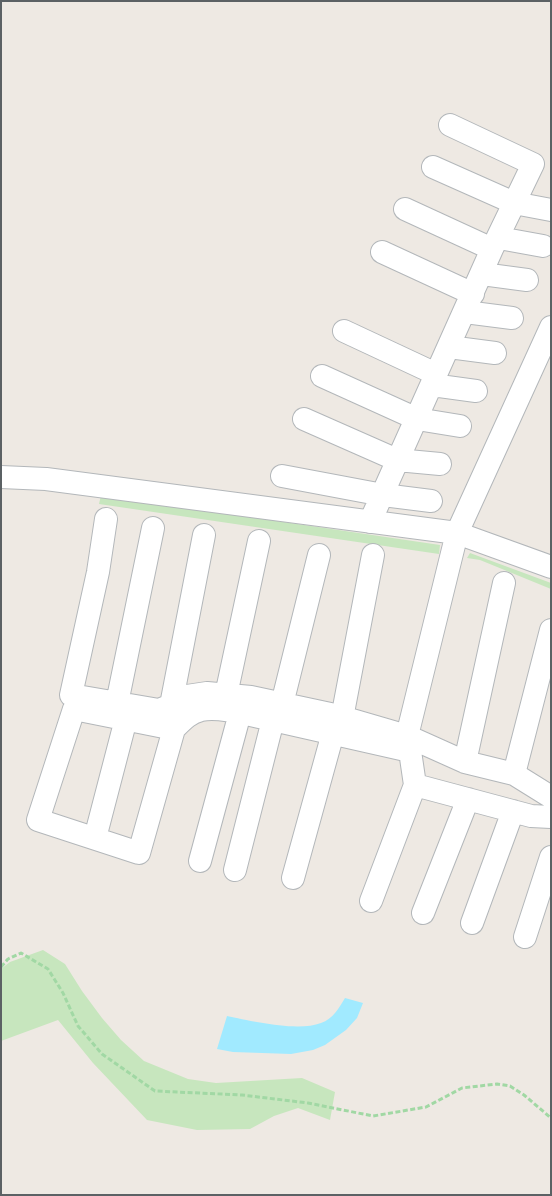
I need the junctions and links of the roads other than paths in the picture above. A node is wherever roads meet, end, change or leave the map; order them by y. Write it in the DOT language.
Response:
graph roads {
  1 [pos="450,125"];
  2 [pos="542,166"];
  3 [pos="433,167"];
  4 [pos="514,203"];
  5 [pos="405,209"];
  6 [pos="551,210"];
  7 [pos="496,243"];
  8 [pos="543,246"];
  9 [pos="382,252"];
  10 [pos="482,274"];
  11 [pos="527,280"];
  12 [pos="469,303"];
  13 [pos="512,318"];
  14 [pos="551,327"];
  15 [pos="344,331"];
  16 [pos="449,347"];
  17 [pos="495,353"];
  18 [pos="322,376"];
  19 [pos="434,380"];
  20 [pos="476,391"];
  21 [pos="304,419"];
  22 [pos="417,419"];
  23 [pos="460,426"];
  24 [pos="397,460"];
  25 [pos="440,464"];
  26 [pos="282,476"];
  27 [pos="1,477"];
  28 [pos="382,495"];
  29 [pos="431,501"];
  30 [pos="106,519"];
  31 [pos="370,522"];
  32 [pos="153,528"];
  33 [pos="457,533"];
  34 [pos="204,535"];
  35 [pos="259,541"];
  36 [pos="319,555"];
  37 [pos="373,556"];
  38 [pos="551,567"];
  39 [pos="504,583"];
  40 [pos="551,630"];
  41 [pos="226,695"];
  42 [pos="171,705"];
  43 [pos="122,711"];
  44 [pos="278,712"];
  45 [pos="240,713"];
  46 [pos="338,726"];
  47 [pos="174,729"];
  48 [pos="407,736"];
  49 [pos="466,762"];
  50 [pos="514,774"];
  51 [pos="415,785"];
  52 [pos="551,797"];
  53 [pos="468,799"];
  54 [pos="513,811"];
  55 [pos="551,817"];
  56 [pos="95,838"];
  57 [pos="551,858"];
  58 [pos="200,861"];
  59 [pos="236,870"];
  60 [pos="293,878"];
  61 [pos="371,901"];
  62 [pos="423,913"];
  63 [pos="472,923"];
  64 [pos="525,937"];
  1 -- 2 [label="street"];
  2 -- 4 [label="street"];
  3 -- 4 [label="street"];
  4 -- 6 [label="street"];
  4 -- 7 [label="street"];
  5 -- 7 [label="street"];
  7 -- 8 [label="street"];
  7 -- 10 [label="street"];
  9 -- 12 [label="street"];
  10 -- 11 [label="street"];
  10 -- 12 [label="street"];
  12 -- 13 [label="street"];
  12 -- 16 [label="street"];
  14 -- 33 [label="street"];
  15 -- 19 [label="street"];
  16 -- 17 [label="street"];
  16 -- 19 [label="street"];
  18 -- 22 [label="street"];
  19 -- 20 [label="street"];
  19 -- 22 [label="street"];
  21 -- 24 [label="street"];
  22 -- 23 [label="street"];
  22 -- 24 [label="street"];
  24 -- 25 [label="street"];
  24 -- 28 [label="street"];
  26 -- 28 [label="street"];
  27 -- 31 [label="street"];
  28 -- 29 [label="street"];
  28 -- 31 [label="street"];
  30 -- 43 [label="street"];
  31 -- 33 [label="street"];
  32 -- 43 [label="street"];
  33 -- 38 [label="street"];
  33 -- 48 [label="street"];
  34 -- 42 [label="street"];
  35 -- 41 [label="street"];
  36 -- 44 [label="street"];
  37 -- 46 [label="street"];
  39 -- 49 [label="street"];
  40 -- 50 [label="street"];
  41 -- 42 [label="street"];
  41 -- 44 [label="street"];
  42 -- 43 [label="street"];
  43 -- 47 [label="street"];
  43 -- 56 [label="street"];
  43 -- 56 [label="street"];
  44 -- 45 [label="street"];
  44 -- 46 [label="street"];
  44 -- 59 [label="street"];
  45 -- 47 [label="street"];
  45 -- 58 [label="street"];
  46 -- 48 [label="street"];
  46 -- 51 [label="street"];
  46 -- 60 [label="street"];
  47 -- 56 [label="street"];
  48 -- 49 [label="street"];
  49 -- 50 [label="street"];
  50 -- 52 [label="street"];
  51 -- 53 [label="street"];
  51 -- 61 [label="street"];
  53 -- 54 [label="street"];
  53 -- 62 [label="street"];
  54 -- 55 [label="street"];
  54 -- 63 [label="street"];
  57 -- 64 [label="street"];
}
